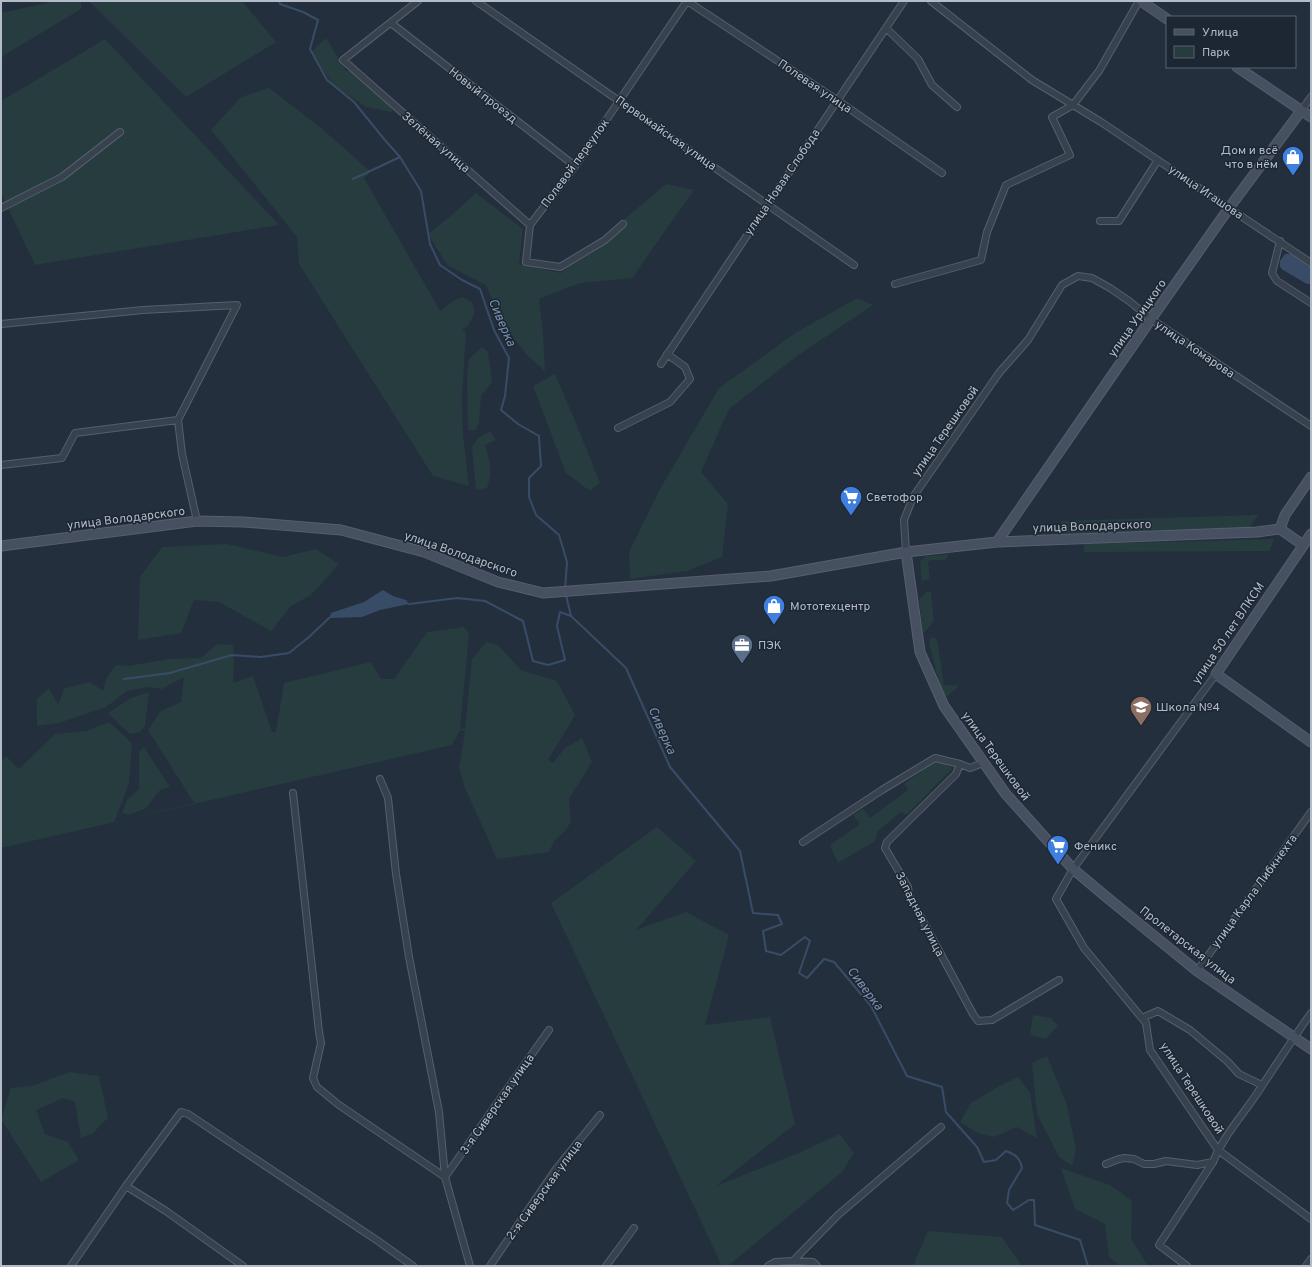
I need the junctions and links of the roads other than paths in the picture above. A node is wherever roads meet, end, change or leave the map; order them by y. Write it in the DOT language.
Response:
graph roads {
  1 [pos="418,1"];
  2 [pos="476,1"];
  3 [pos="687,1"];
  4 [pos="904,1"];
  5 [pos="931,1"];
  6 [pos="1140,1"];
  7 [pos="1166,18"];
  8 [pos="391,23"];
  9 [pos="886,28"];
  10 [pos="1239,68"];
  11 [pos="1311,97"];
  12 [pos="837,100"];
  13 [pos="620,101"];
  14 [pos="1073,105"];
  15 [pos="957,107"];
  16 [pos="1301,111"];
  17 [pos="1311,117"];
  18 [pos="120,132"];
  19 [pos="1158,160"];
  20 [pos="575,166"];
  21 [pos="942,174"];
  22 [pos="767,204"];
  23 [pos="1,208"];
  24 [pos="1229,208"];
  25 [pos="1100,221"];
  26 [pos="530,224"];
  27 [pos="623,224"];
  28 [pos="1280,241"];
  29 [pos="1311,263"];
  30 [pos="854,265"];
  31 [pos="1078,276"];
  32 [pos="895,284"];
  33 [pos="1311,303"];
  34 [pos="1150,319"];
  35 [pos="1,324"];
  36 [pos="667,354"];
  37 [pos="661,364"];
  38 [pos="178,420"];
  39 [pos="1311,426"];
  40 [pos="618,428"];
  41 [pos="1,465"];
  42 [pos="1311,477"];
  43 [pos="197,521"];
  44 [pos="1280,529"];
  45 [pos="1311,534"];
  46 [pos="997,542"];
  47 [pos="1303,545"];
  48 [pos="1,546"];
  49 [pos="906,552"];
  50 [pos="1216,674"];
  51 [pos="1311,742"];
  52 [pos="983,763"];
  53 [pos="960,764"];
  54 [pos="380,779"];
  55 [pos="293,793"];
  56 [pos="1311,812"];
  57 [pos="803,842"];
  58 [pos="1073,869"];
  59 [pos="1197,971"];
  60 [pos="1059,980"];
  61 [pos="1311,1013"];
  62 [pos="1142,1018"];
  63 [pos="549,1030"];
  64 [pos="1294,1037"];
  65 [pos="1311,1049"];
  66 [pos="1262,1085"];
  67 [pos="600,1115"];
  68 [pos="941,1127"];
  69 [pos="1218,1150"];
  70 [pos="1212,1162"];
  71 [pos="1106,1164"];
  72 [pos="445,1177"];
  73 [pos="126,1186"];
  74 [pos="1311,1219"];
  75 [pos="634,1228"];
  76 [pos="1311,1259"];
  77 [pos="793,1261"];
  78 [pos="71,1266"];
  79 [pos="242,1266"];
  80 [pos="413,1266"];
  81 [pos="470,1266"];
  82 [pos="490,1266"];
  83 [pos="606,1266"];
  84 [pos="768,1266"];
  85 [pos="817,1266"];
  86 [pos="1187,1266"];
  87 [pos="1306,1266"];
  1 -- 8 [label="street"];
  2 -- 13 [label="street, Первомайская улица"];
  3 -- 12 [label="street, Полевая улица"];
  3 -- 13 [label="street, Полевой переулок"];
  4 -- 9 [label="street, улица Новая Слобода"];
  5 -- 14 [label="street, улица Игашова"];
  6 -- 7 [label="main road"];
  6 -- 14 [label="street"];
  8 -- 20 [label="street, Новый проезд"];
  8 -- 26 [label="street, Зелёная улица"];
  9 -- 12 [label="street, улица Новая Слобода"];
  9 -- 15 [label="street"];
  10 -- 16 [label="main road"];
  11 -- 16 [label="street"];
  12 -- 21 [label="street, Полевая улица"];
  12 -- 22 [label="street, улица Новая Слобода"];
  13 -- 20 [label="street, Полевой переулок"];
  13 -- 22 [label="street, Первомайская улица"];
  14 -- 19 [label="street, улица Игашова"];
  14 -- 32 [label="street"];
  16 -- 17 [label="main road"];
  16 -- 24 [label="main road, улица Урицкого"];
  18 -- 23 [label="street"];
  19 -- 24 [label="street, улица Игашова"];
  19 -- 25 [label="street"];
  20 -- 26 [label="street, Полевой переулок"];
  22 -- 30 [label="street, Первомайская улица"];
  22 -- 36 [label="street, улица Новая Слобода"];
  24 -- 28 [label="street, улица Игашова"];
  24 -- 34 [label="main road, улица Урицкого"];
  26 -- 27 [label="street"];
  28 -- 29 [label="street, улица Игашова"];
  28 -- 33 [label="street"];
  31 -- 34 [label="street, улица Комарова"];
  31 -- 49 [label="street, улица Терешковой"];
  34 -- 39 [label="street, улица Комарова"];
  34 -- 46 [label="main road, улица Урицкого"];
  35 -- 38 [label="street"];
  36 -- 37 [label="street, улица Новая Слобода"];
  36 -- 40 [label="street"];
  38 -- 41 [label="street"];
  38 -- 43 [label="street"];
  42 -- 44 [label="main road"];
  43 -- 48 [label="main road, улица Володарского"];
  43 -- 49 [label="main road, улица Володарского"];
  44 -- 46 [label="main road, улица Володарского"];
  44 -- 47 [label="main road"];
  45 -- 47 [label="main road, улица 50 лет ВЛКСМ"];
  46 -- 49 [label="main road, улица Володарского"];
  47 -- 50 [label="main road, улица 50 лет ВЛКСМ"];
  49 -- 52 [label="main road, улица Терешковой"];
  50 -- 51 [label="main road"];
  50 -- 58 [label="street, улица 50 лет ВЛКСМ"];
  52 -- 53 [label="street"];
  52 -- 58 [label="main road, улица Терешковой"];
  53 -- 57 [label="street"];
  53 -- 60 [label="street, Западная улица"];
  54 -- 72 [label="street"];
  55 -- 72 [label="street"];
  56 -- 59 [label="street, улица Карла Либкнехта"];
  58 -- 59 [label="main road, Пролетарская улица"];
  58 -- 62 [label="street, улица Терешковой"];
  59 -- 64 [label="main road, Пролетарская улица"];
  61 -- 64 [label="street"];
  62 -- 66 [label="street"];
  62 -- 69 [label="street, улица Терешковой"];
  63 -- 72 [label="street, 3-я Сиверская улица"];
  64 -- 65 [label="main road, Пролетарская улица"];
  64 -- 66 [label="street"];
  66 -- 69 [label="street"];
  67 -- 82 [label="street, 2-я Сиверская улица"];
  68 -- 77 [label="street"];
  69 -- 70 [label="street"];
  69 -- 74 [label="street, улица Терешковой"];
  70 -- 71 [label="street"];
  70 -- 86 [label="street"];
  72 -- 81 [label="street"];
  73 -- 78 [label="street"];
  73 -- 79 [label="street"];
  73 -- 80 [label="street"];
  75 -- 83 [label="street"];
  76 -- 87 [label="street"];
  77 -- 84 [label="street"];
  77 -- 85 [label="street"];
}
